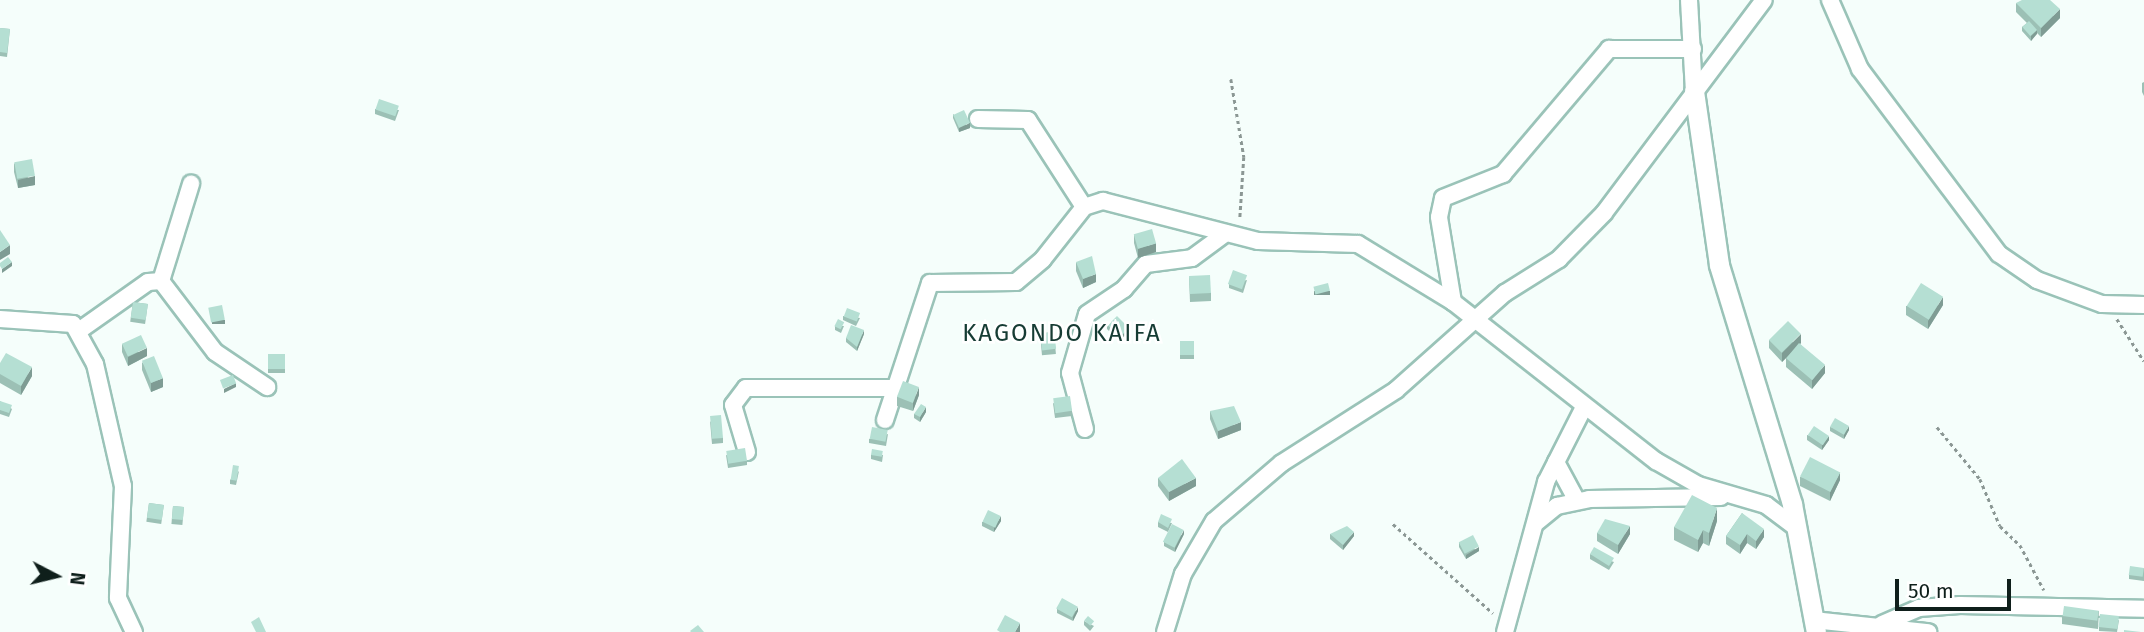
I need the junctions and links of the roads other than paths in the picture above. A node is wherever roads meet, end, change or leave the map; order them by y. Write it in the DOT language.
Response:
graph roads {
  1 [pos="1689,0"];
  2 [pos="1764,0"];
  3 [pos="1838,5"];
  4 [pos="1693,49"];
  5 [pos="1694,91"];
  6 [pos="978,119"];
  7 [pos="191,184"];
  8 [pos="1084,207"];
  9 [pos="1231,235"];
  10 [pos="161,281"];
  11 [pos="1453,302"];
  12 [pos="2144,305"];
  13 [pos="0,319"];
  14 [pos="1470,319"];
  15 [pos="80,330"];
  16 [pos="267,387"];
  17 [pos="892,388"];
  18 [pos="1584,407"];
  19 [pos="885,419"];
  20 [pos="1085,429"];
  21 [pos="747,452"];
  22 [pos="1556,462"];
  23 [pos="1730,497"];
  24 [pos="1577,501"];
  25 [pos="1537,522"];
  26 [pos="1796,528"];
  27 [pos="2144,608"];
  28 [pos="1882,624"];
  29 [pos="1814,626"];
  30 [pos="1507,628"];
  31 [pos="134,632"];
  32 [pos="1165,632"];
  33 [pos="1928,632"];
  1 -- 4 [label="street"];
  2 -- 5 [label="street"];
  3 -- 12 [label="street"];
  4 -- 5 [label="street"];
  4 -- 11 [label="street"];
  5 -- 14 [label="street"];
  5 -- 26 [label="street"];
  6 -- 8 [label="street"];
  7 -- 10 [label="street"];
  8 -- 9 [label="street"];
  8 -- 17 [label="street"];
  9 -- 11 [label="street"];
  9 -- 20 [label="street"];
  10 -- 15 [label="street"];
  10 -- 16 [label="street"];
  11 -- 14 [label="street"];
  13 -- 15 [label="street"];
  14 -- 18 [label="street"];
  14 -- 32 [label="street"];
  15 -- 31 [label="street"];
  17 -- 19 [label="street"];
  17 -- 21 [label="street"];
  18 -- 22 [label="street"];
  18 -- 23 [label="street"];
  22 -- 24 [label="street"];
  22 -- 25 [label="street"];
  23 -- 24 [label="street"];
  23 -- 26 [label="street"];
  24 -- 25 [label="street"];
  25 -- 30 [label="street"];
  26 -- 29 [label="street"];
  27 -- 28 [label="street"];
  28 -- 29 [label="street"];
  28 -- 33 [label="street"];
}
